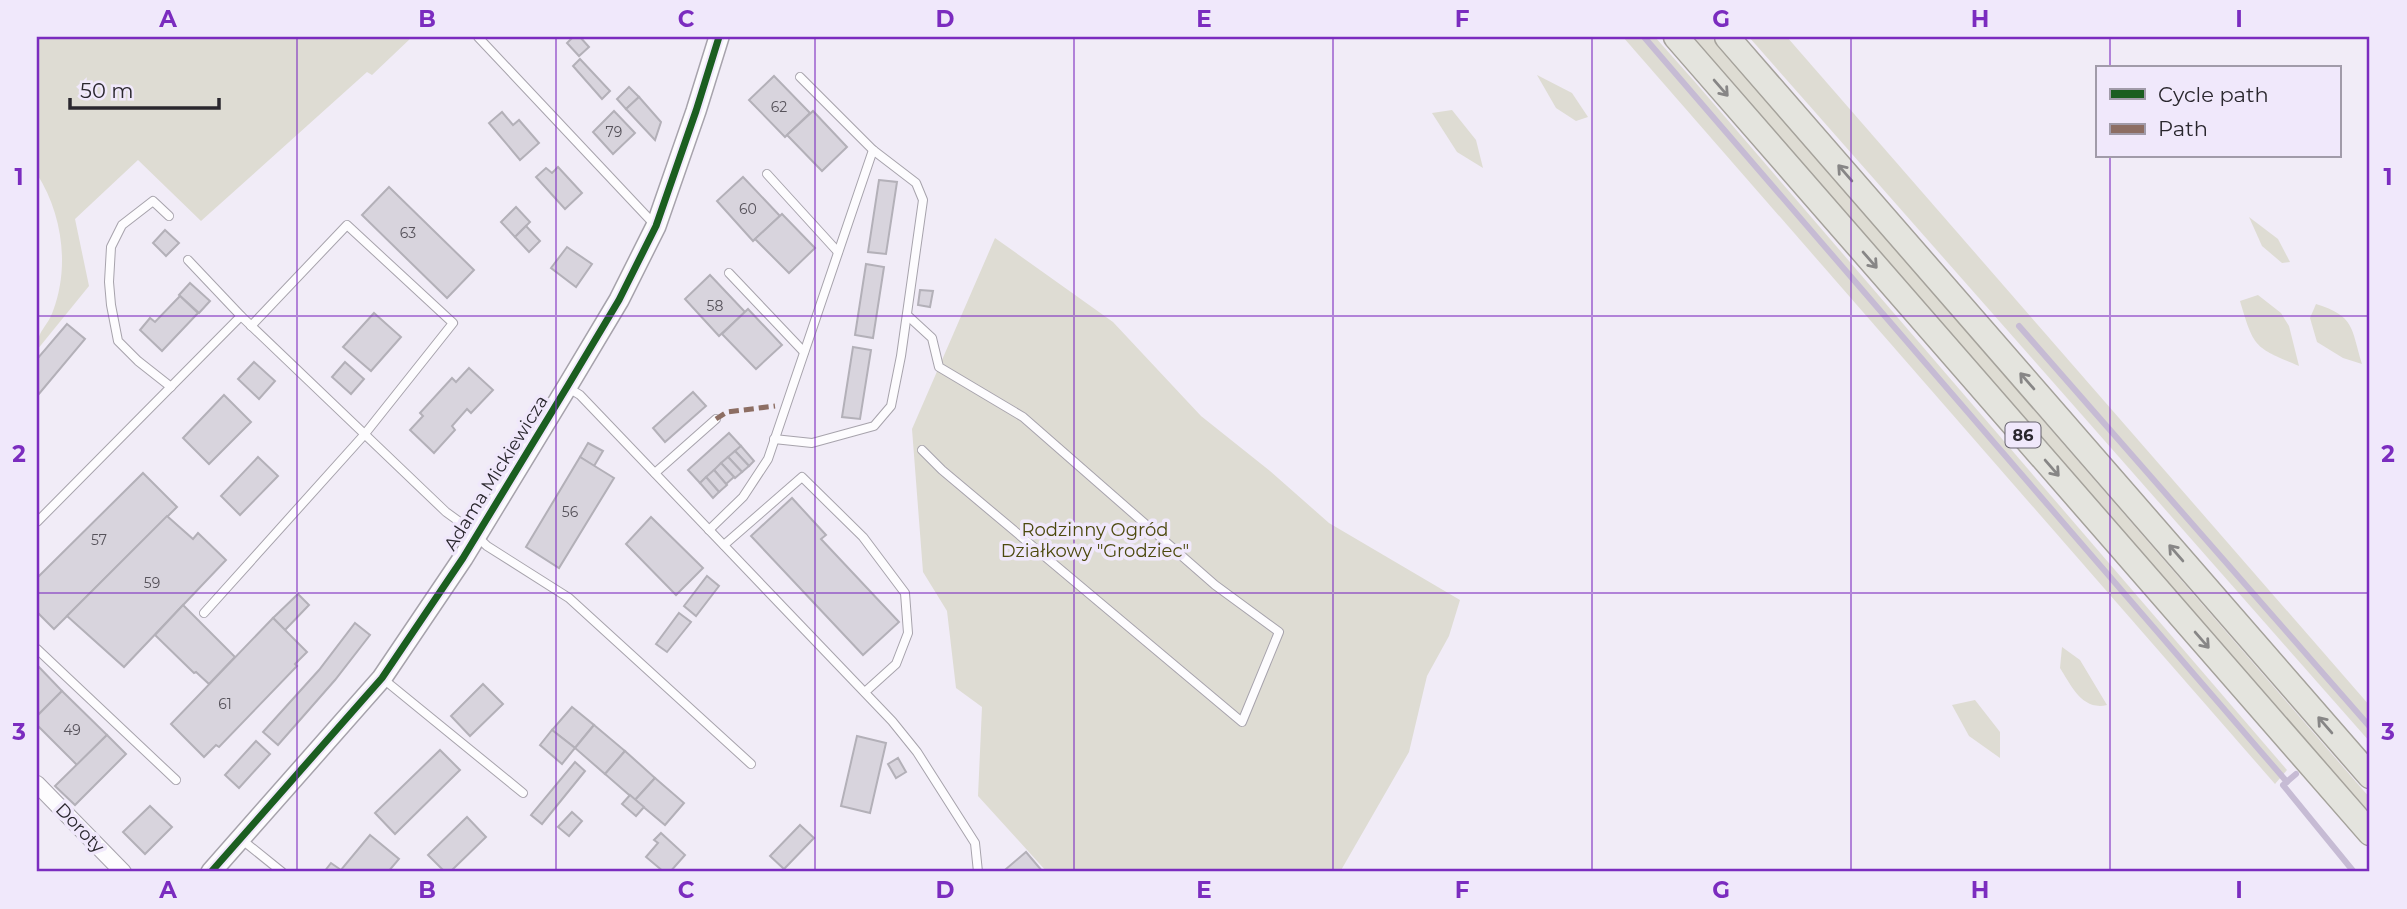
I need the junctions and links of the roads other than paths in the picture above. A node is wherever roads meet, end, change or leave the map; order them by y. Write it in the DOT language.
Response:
graph roads {
  1 [pos="478,37"];
  2 [pos="719,37"];
  3 [pos="1676,37"];
  4 [pos="1727,37"];
  5 [pos="800,77"];
  6 [pos="873,150"];
  7 [pos="766,174"];
  8 [pos="169,216"];
  9 [pos="656,226"];
  10 [pos="838,252"];
  11 [pos="188,260"];
  12 [pos="729,273"];
  13 [pos="907,315"];
  14 [pos="241,316"];
  15 [pos="251,326"];
  16 [pos="804,352"];
  17 [pos="171,387"];
  18 [pos="567,387"];
  19 [pos="716,419"];
  20 [pos="365,435"];
  21 [pos="774,439"];
  22 [pos="922,450"];
  23 [pos="655,473"];
  24 [pos="37,522"];
  25 [pos="709,530"];
  26 [pos="476,537"];
  27 [pos="724,545"];
  28 [pos="204,613"];
  29 [pos="37,649"];
  30 [pos="382,677"];
  31 [pos="865,692"];
  32 [pos="751,764"];
  33 [pos="2370,776"];
  34 [pos="176,780"];
  35 [pos="37,784"];
  36 [pos="523,793"];
  37 [pos="2370,833"];
  38 [pos="241,839"];
  39 [pos="123,872"];
  40 [pos="211,872"];
  41 [pos="282,872"];
  42 [pos="978,872"];
  1 -- 9 [label="lane"];
  2 -- 9 [label="street, Adama Mickiewicza"];
  3 -- 37 [label="main road, 86, one-way"];
  33 -- 4 [label="main road, 86, one-way"];
  5 -- 6 [label="lane"];
  6 -- 10 [label="lane"];
  6 -- 13 [label="lane"];
  7 -- 10 [label="lane"];
  8 -- 17 [label="lane"];
  9 -- 18 [label="street, Adama Mickiewicza"];
  10 -- 16 [label="lane"];
  11 -- 14 [label="lane"];
  12 -- 16 [label="lane"];
  13 -- 21 [label="lane"];
  13 -- 22 [label="lane"];
  14 -- 15 [label="lane"];
  14 -- 17 [label="lane"];
  15 -- 20 [label="lane"];
  15 -- 20 [label="lane"];
  16 -- 21 [label="lane"];
  17 -- 24 [label="lane"];
  18 -- 23 [label="lane"];
  18 -- 26 [label="street, Adama Mickiewicza"];
  19 -- 23 [label="lane"];
  20 -- 26 [label="lane"];
  20 -- 28 [label="lane"];
  21 -- 25 [label="lane"];
  23 -- 25 [label="lane"];
  25 -- 27 [label="lane"];
  26 -- 30 [label="street, Adama Mickiewicza"];
  26 -- 32 [label="lane"];
  27 -- 31 [label="lane"];
  27 -- 31 [label="lane"];
  29 -- 34 [label="lane"];
  30 -- 36 [label="lane"];
  30 -- 38 [label="street, Adama Mickiewicza"];
  31 -- 42 [label="lane"];
  35 -- 39 [label="street, Doroty"];
  38 -- 40 [label="street, Adama Mickiewicza"];
  38 -- 41 [label="lane"];
}
